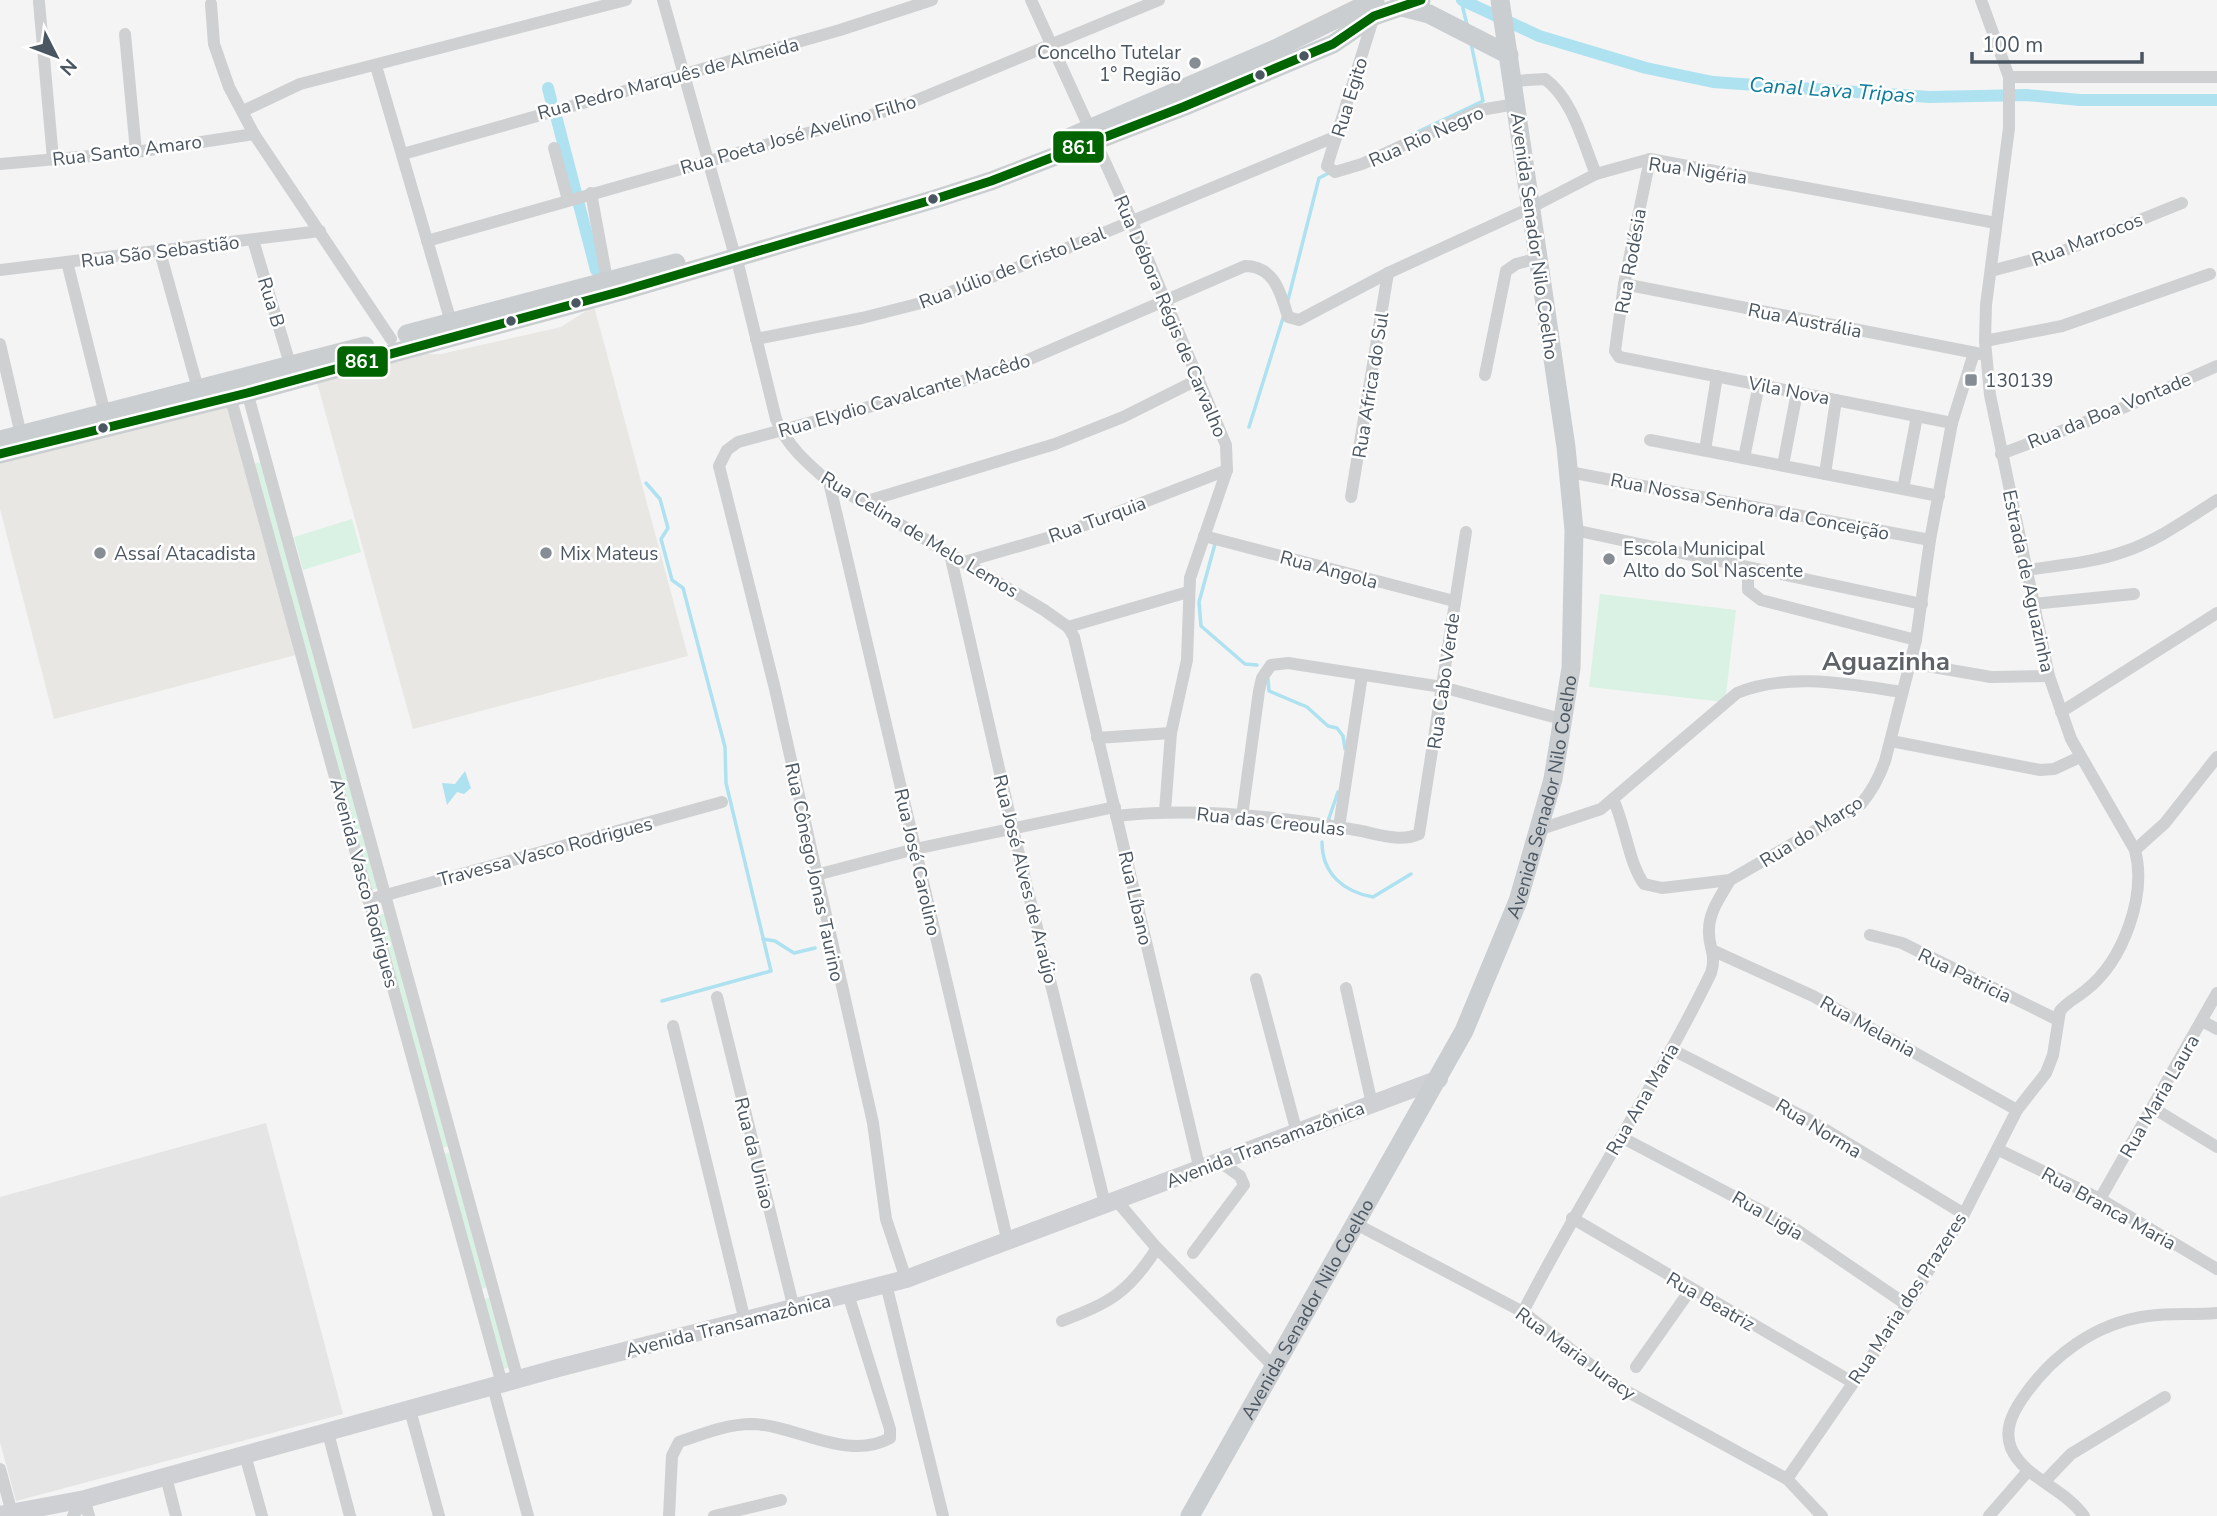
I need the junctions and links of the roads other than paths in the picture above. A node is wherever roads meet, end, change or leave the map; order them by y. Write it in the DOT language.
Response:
graph roads {
  1 [pos="626,0"];
  2 [pos="663,0"];
  3 [pos="932,0"];
  4 [pos="1031,0"];
  5 [pos="1159,0"];
  6 [pos="1421,0"];
  7 [pos="1981,0"];
  8 [pos="39,2"];
  9 [pos="211,4"];
  10 [pos="1397,6"];
  11 [pos="1371,7"];
  12 [pos="1507,7"];
  13 [pos="125,34"];
  14 [pos="1051,46"];
  15 [pos="1507,47"];
  16 [pos="1280,56"];
  17 [pos="376,66"];
  18 [pos="685,75"];
  19 [pos="2217,77"];
  20 [pos="2009,78"];
  21 [pos="1512,81"];
  22 [pos="1516,104"];
  23 [pos="249,122"];
  24 [pos="1092,136"];
  25 [pos="1337,136"];
  26 [pos="554,148"];
  27 [pos="136,152"];
  28 [pos="403,154"];
  29 [pos="53,159"];
  30 [pos="1650,159"];
  31 [pos="709,160"];
  32 [pos="0,164"];
  33 [pos="1332,169"];
  34 [pos="1596,173"];
  35 [pos="579,196"];
  36 [pos="2182,203"];
  37 [pos="1532,207"];
  38 [pos="1131,219"];
  39 [pos="1996,223"];
  40 [pos="320,231"];
  41 [pos="253,240"];
  42 [pos="426,241"];
  43 [pos="160,252"];
  44 [pos="735,254"];
  45 [pos="1539,258"];
  46 [pos="67,262"];
  47 [pos="0,270"];
  48 [pos="1991,271"];
  49 [pos="1388,273"];
  50 [pos="2210,274"];
  51 [pos="607,280"];
  52 [pos="1624,284"];
  53 [pos="1281,293"];
  54 [pos="1166,301"];
  55 [pos="451,322"];
  56 [pos="391,338"];
  57 [pos="756,339"];
  58 [pos="1985,341"];
  59 [pos="1,349"];
  60 [pos="1980,354"];
  61 [pos="1625,359"];
  62 [pos="290,364"];
  63 [pos="2217,366"];
  64 [pos="1485,375"];
  65 [pos="1717,376"];
  66 [pos="1199,379"];
  67 [pos="1759,384"];
  68 [pos="237,388"];
  69 [pos="198,389"];
  70 [pos="1797,392"];
  71 [pos="1836,400"];
  72 [pos="106,414"];
  73 [pos="1917,416"];
  74 [pos="1952,423"];
  75 [pos="781,432"];
  76 [pos="21,435"];
  77 [pos="0,440"];
  78 [pos="1650,440"];
  79 [pos="1705,450"];
  80 [pos="0,454"];
  81 [pos="265,454"];
  82 [pos="2001,454"];
  83 [pos="1744,458"];
  84 [pos="247,459"];
  85 [pos="1783,465"];
  86 [pos="719,466"];
  87 [pos="1227,470"];
  88 [pos="1569,472"];
  89 [pos="1825,474"];
  90 [pos="829,482"];
  91 [pos="1903,489"];
  92 [pos="1939,496"];
  93 [pos="1351,497"];
  94 [pos="2217,500"];
  95 [pos="864,502"];
  96 [pos="1574,530"];
  97 [pos="1466,532"];
  98 [pos="1204,536"];
  99 [pos="1930,540"];
  100 [pos="950,554"];
  101 [pos="964,562"];
  102 [pos="1748,568"];
  103 [pos="2028,570"];
  104 [pos="1188,592"];
  105 [pos="2134,594"];
  106 [pos="1454,601"];
  107 [pos="1922,604"];
  108 [pos="2032,604"];
  109 [pos="2217,613"];
  110 [pos="1068,627"];
  111 [pos="1916,640"];
  112 [pos="1910,663"];
  113 [pos="1362,675"];
  114 [pos="2049,676"];
  115 [pos="1442,687"];
  116 [pos="1902,691"];
  117 [pos="2061,712"];
  118 [pos="1564,720"];
  119 [pos="1171,733"];
  120 [pos="1097,738"];
  121 [pos="1891,741"];
  122 [pos="2080,757"];
  123 [pos="2217,757"];
  124 [pos="1613,799"];
  125 [pos="722,802"];
  126 [pos="1165,811"];
  127 [pos="1116,812"];
  128 [pos="1242,816"];
  129 [pos="1339,827"];
  130 [pos="1541,829"];
  131 [pos="1013,830"];
  132 [pos="1421,830"];
  133 [pos="915,849"];
  134 [pos="2135,850"];
  135 [pos="816,875"];
  136 [pos="1730,880"];
  137 [pos="386,894"];
  138 [pos="368,900"];
  139 [pos="1870,935"];
  140 [pos="1714,951"];
  141 [pos="1256,979"];
  142 [pos="1346,988"];
  143 [pos="2217,993"];
  144 [pos="717,996"];
  145 [pos="2058,1020"];
  146 [pos="2202,1021"];
  147 [pos="673,1026"];
  148 [pos="2217,1029"];
  149 [pos="1671,1049"];
  150 [pos="1438,1079"];
  151 [pos="1372,1104"];
  152 [pos="2153,1108"];
  153 [pos="2017,1110"];
  154 [pos="1297,1133"];
  155 [pos="1621,1137"];
  156 [pos="2217,1147"];
  157 [pos="1999,1150"];
  158 [pos="1220,1162"];
  159 [pos="1200,1170"];
  160 [pos="2100,1199"];
  161 [pos="1110,1202"];
  162 [pos="1964,1214"];
  163 [pos="1572,1218"];
  164 [pos="1356,1224"];
  165 [pos="1008,1243"];
  166 [pos="1157,1248"];
  167 [pos="1194,1253"];
  168 [pos="2217,1269"];
  169 [pos="906,1279"];
  170 [pos="886,1284"];
  171 [pos="1691,1289"];
  172 [pos="495,1294"];
  173 [pos="848,1294"];
  174 [pos="479,1298"];
  175 [pos="1907,1305"];
  176 [pos="793,1309"];
  177 [pos="1523,1312"];
  178 [pos="2217,1313"];
  179 [pos="744,1321"];
  180 [pos="1062,1321"];
  181 [pos="1636,1367"];
  182 [pos="1275,1368"];
  183 [pos="1852,1382"];
  184 [pos="505,1383"];
  185 [pos="2165,1397"];
  186 [pos="410,1410"];
  187 [pos="328,1433"];
  188 [pos="245,1455"];
  189 [pos="0,1469"];
  190 [pos="2028,1471"];
  191 [pos="166,1477"];
  192 [pos="1787,1479"];
  193 [pos="2045,1481"];
  194 [pos="780,1500"];
  195 [pos="86,1506"];
  196 [pos="6,1514"];
  197 [pos="74,1516"];
  198 [pos="176,1516"];
  199 [pos="262,1516"];
  200 [pos="350,1516"];
  201 [pos="439,1516"];
  202 [pos="528,1516"];
  203 [pos="670,1516"];
  204 [pos="715,1516"];
  205 [pos="943,1516"];
  206 [pos="1190,1516"];
  207 [pos="1822,1516"];
  208 [pos="1989,1516"];
  209 [pos="2084,1516"];
  1 -- 17 [label="street, Rua Santo Amaro"];
  2 -- 18 [label="street"];
  3 -- 18 [label="street, Rua Pedro Marquês de Almeida"];
  4 -- 14 [label="street, Rua Débora Régis de Carvalho"];
  5 -- 14 [label="street, Rua Poeta José Avelino Filho"];
  6 -- 10 [label="main road"];
  7 -- 20 [label="street, Estrada de Aguazinha"];
  8 -- 29 [label="street"];
  9 -- 23 [label="street"];
  10 -- 11 [label="main road"];
  10 -- 15 [label="main road"];
  11 -- 16 [label="main road"];
  11 -- 25 [label="street, Rua Egito"];
  12 -- 15 [label="main road, Avenida Senador Nilo Coelho"];
  13 -- 27 [label="street"];
  14 -- 24 [label="street, Rua Débora Régis de Carvalho"];
  14 -- 31 [label="street, Rua Poeta José Avelino Filho"];
  15 -- 21 [label="main road, Avenida Senador Nilo Coelho"];
  16 -- 24 [label="main road"];
  16 -- 24 [label="main road"];
  17 -- 23 [label="street, Rua Santo Amaro"];
  17 -- 28 [label="street"];
  18 -- 28 [label="street, Rua Pedro Marquês de Almeida"];
  18 -- 31 [label="street"];
  19 -- 20 [label="street"];
  20 -- 39 [label="street, Estrada de Aguazinha"];
  21 -- 22 [label="main road, Avenida Senador Nilo Coelho"];
  21 -- 34 [label="street"];
  22 -- 33 [label="street, Rua Rio Negro"];
  22 -- 37 [label="main road, Avenida Senador Nilo Coelho"];
  23 -- 27 [label="street, Rua Santo Amaro"];
  23 -- 40 [label="street"];
  24 -- 38 [label="street, Rua Débora Régis de Carvalho"];
  24 -- 44 [label="main road"];
  25 -- 33 [label="street, Rua Egito"];
  25 -- 38 [label="street, Rua Júlio de Cristo Leal"];
  26 -- 35 [label="street"];
  27 -- 29 [label="street, Rua Santo Amaro"];
  28 -- 42 [label="street"];
  29 -- 32 [label="street, Rua Santo Amaro"];
  30 -- 34 [label="street, Rua Nigéria"];
  30 -- 39 [label="street, Rua Nigéria"];
  30 -- 52 [label="street, Rua Rodésia"];
  31 -- 35 [label="street, Rua Poeta José Avelino Filho"];
  31 -- 44 [label="street"];
  34 -- 37 [label="street, Rua Nigéria"];
  35 -- 42 [label="street, Rua Poeta José Avelino Filho"];
  35 -- 51 [label="street"];
  36 -- 48 [label="street, Rua Marrocos"];
  37 -- 45 [label="main road, Avenida Senador Nilo Coelho"];
  37 -- 49 [label="street, Rua Nigéria"];
  38 -- 54 [label="street, Rua Débora Régis de Carvalho"];
  38 -- 57 [label="street, Rua Júlio de Cristo Leal"];
  39 -- 48 [label="street, Estrada de Aguazinha"];
  40 -- 41 [label="street, Rua São Sebastião"];
  40 -- 56 [label="street"];
  41 -- 43 [label="street, Rua São Sebastião"];
  41 -- 62 [label="street, Rua B"];
  42 -- 55 [label="street"];
  43 -- 46 [label="street, Rua São Sebastião"];
  43 -- 69 [label="street"];
  44 -- 51 [label="main road"];
  44 -- 57 [label="street"];
  44 -- 68 [label="main road"];
  45 -- 64 [label="street"];
  45 -- 88 [label="main road, Avenida Senador Nilo Coelho"];
  46 -- 47 [label="street, Rua São Sebastião"];
  46 -- 72 [label="street"];
  48 -- 58 [label="street, Estrada de Aguazinha"];
  49 -- 53 [label="street, Rua Nigéria"];
  49 -- 93 [label="street, Rua Africa do Sul"];
  50 -- 58 [label="street"];
  51 -- 55 [label="main road"];
  52 -- 60 [label="street, Rua Austrália"];
  52 -- 61 [label="street, Rua Rodésia"];
  53 -- 54 [label="street, Rua Elydio Cavalcante Macêdo"];
  54 -- 66 [label="street, Rua Débora Régis de Carvalho"];
  54 -- 75 [label="street, Rua Elydio Cavalcante Macêdo"];
  55 -- 56 [label="main road"];
  56 -- 62 [label="main road"];
  57 -- 75 [label="street"];
  58 -- 60 [label="street, Estrada de Aguazinha"];
  59 -- 76 [label="street"];
  60 -- 74 [label="street, Rua do Março"];
  60 -- 82 [label="street, Estrada de Aguazinha"];
  61 -- 65 [label="street, Vila Nova"];
  62 -- 68 [label="main road"];
  63 -- 82 [label="street, Rua da Boa Vontade"];
  65 -- 67 [label="street, Vila Nova"];
  65 -- 79 [label="street"];
  66 -- 87 [label="street, Rua Débora Régis de Carvalho"];
  66 -- 95 [label="street"];
  67 -- 70 [label="street, Vila Nova"];
  67 -- 83 [label="street"];
  68 -- 69 [label="main road"];
  68 -- 80 [label="main road"];
  68 -- 81 [label="street, Avenida Vasco Rodrigues"];
  68 -- 84 [label="street, Avenida Vasco Rodrigues"];
  69 -- 72 [label="main road"];
  70 -- 71 [label="street, Vila Nova"];
  70 -- 85 [label="street"];
  71 -- 73 [label="street, Vila Nova"];
  71 -- 89 [label="street"];
  72 -- 76 [label="main road"];
  73 -- 74 [label="street, Vila Nova"];
  73 -- 91 [label="street"];
  74 -- 92 [label="street, Rua do Março"];
  75 -- 86 [label="street, Rua Elydio Cavalcante Macêdo"];
  75 -- 90 [label="street, Rua Celina de Melo Lemos"];
  76 -- 77 [label="main road"];
  78 -- 79 [label="street"];
  79 -- 83 [label="street"];
  81 -- 84 [label="street"];
  81 -- 137 [label="street, Avenida Vasco Rodrigues"];
  82 -- 103 [label="street, Estrada de Aguazinha"];
  83 -- 85 [label="street"];
  84 -- 138 [label="street, Avenida Vasco Rodrigues"];
  85 -- 89 [label="street"];
  86 -- 135 [label="street, Rua Cônego Jonas Taurino"];
  87 -- 98 [label="street, Rua Débora Régis de Carvalho"];
  87 -- 101 [label="street, Rua Turquia"];
  88 -- 96 [label="main road, Avenida Senador Nilo Coelho"];
  88 -- 99 [label="street, Rua Nossa Senhora da Conceição"];
  89 -- 91 [label="street"];
  90 -- 95 [label="street, Rua Celina de Melo Lemos"];
  90 -- 133 [label="street, Rua José Carolino"];
  91 -- 92 [label="street"];
  92 -- 99 [label="street, Rua do Março"];
  94 -- 103 [label="street"];
  95 -- 100 [label="street, Rua Celina de Melo Lemos"];
  96 -- 102 [label="street"];
  96 -- 118 [label="main road, Avenida Senador Nilo Coelho"];
  97 -- 106 [label="street, Rua Cabo Verde"];
  98 -- 104 [label="street, Rua Débora Régis de Carvalho"];
  98 -- 106 [label="street, Rua Angola"];
  99 -- 107 [label="street, Rua do Março"];
  100 -- 101 [label="street, Rua Celina de Melo Lemos"];
  100 -- 131 [label="street, Rua José Alves de Araújo"];
  101 -- 110 [label="street, Rua Celina de Melo Lemos"];
  102 -- 107 [label="street"];
  102 -- 111 [label="street"];
  103 -- 108 [label="street, Estrada de Aguazinha"];
  104 -- 110 [label="street"];
  104 -- 119 [label="street, Rua Débora Régis de Carvalho"];
  105 -- 108 [label="street"];
  106 -- 115 [label="street, Rua Cabo Verde"];
  107 -- 111 [label="street, Rua do Março"];
  108 -- 114 [label="street, Estrada de Aguazinha"];
  109 -- 117 [label="street"];
  110 -- 120 [label="street, Rua Líbano"];
  111 -- 112 [label="street, Rua do Março"];
  112 -- 114 [label="street"];
  112 -- 116 [label="street, Rua do Março"];
  113 -- 115 [label="street"];
  113 -- 128 [label="street"];
  113 -- 129 [label="street"];
  114 -- 117 [label="street, Estrada de Aguazinha"];
  115 -- 118 [label="street"];
  115 -- 132 [label="street, Rua Cabo Verde"];
  116 -- 121 [label="street, Rua do Março"];
  116 -- 124 [label="street"];
  117 -- 122 [label="street, Estrada de Aguazinha"];
  118 -- 130 [label="main road, Avenida Senador Nilo Coelho"];
  119 -- 120 [label="street"];
  119 -- 126 [label="street, Rua Débora Régis de Carvalho"];
  120 -- 127 [label="street, Rua Líbano"];
  121 -- 122 [label="street"];
  121 -- 136 [label="street, Rua do Março"];
  122 -- 134 [label="street, Estrada de Aguazinha"];
  123 -- 134 [label="street"];
  124 -- 130 [label="street"];
  124 -- 136 [label="street, Rua do Março"];
  125 -- 137 [label="street, Travessa Vasco Rodrigues"];
  126 -- 127 [label="street, Rua das Creoulas"];
  126 -- 128 [label="street, Rua das Creoulas"];
  127 -- 131 [label="street, Rua das Creoulas"];
  127 -- 159 [label="street, Rua Líbano"];
  128 -- 129 [label="street, Rua das Creoulas"];
  129 -- 132 [label="street, Rua das Creoulas"];
  130 -- 150 [label="main road, Avenida Senador Nilo Coelho"];
  131 -- 133 [label="street, Rua das Creoulas"];
  131 -- 161 [label="street, Rua José Alves de Araújo"];
  133 -- 135 [label="street, Rua das Creoulas"];
  133 -- 165 [label="street, Rua José Carolino"];
  134 -- 145 [label="street, Estrada de Aguazinha"];
  135 -- 169 [label="street, Rua Cônego Jonas Taurino"];
  136 -- 140 [label="street, Rua Ana Maria"];
  137 -- 138 [label="street, Travessa Vasco Rodrigues"];
  137 -- 172 [label="street, Avenida Vasco Rodrigues"];
  138 -- 174 [label="street, Avenida Vasco Rodrigues"];
  139 -- 145 [label="street, Rua Patricia"];
  140 -- 149 [label="street, Rua Ana Maria"];
  140 -- 153 [label="street, Rua Melania"];
  141 -- 154 [label="street"];
  142 -- 151 [label="street"];
  143 -- 146 [label="street, Rua Maria Laura"];
  144 -- 176 [label="street, Rua da Uniao"];
  145 -- 153 [label="street"];
  146 -- 148 [label="street"];
  146 -- 152 [label="street, Rua Maria Laura"];
  147 -- 179 [label="street"];
  149 -- 155 [label="street, Rua Ana Maria"];
  149 -- 162 [label="street, Rua Norma"];
  150 -- 151 [label="street, Avenida Transamazônica"];
  150 -- 164 [label="main road, Avenida Senador Nilo Coelho"];
  151 -- 154 [label="street, Avenida Transamazônica"];
  152 -- 156 [label="street"];
  152 -- 160 [label="street, Rua Maria Laura"];
  153 -- 157 [label="street, Rua Maria dos Prazeres"];
  154 -- 158 [label="street, Avenida Transamazônica"];
  155 -- 163 [label="street, Rua Ana Maria"];
  155 -- 175 [label="street, Rua Ligia"];
  157 -- 160 [label="street, Rua Branca Maria"];
  157 -- 162 [label="street, Rua Maria dos Prazeres"];
  158 -- 159 [label="street, Avenida Transamazônica"];
  158 -- 167 [label="street"];
  159 -- 161 [label="street, Avenida Transamazônica"];
  160 -- 168 [label="street, Rua Branca Maria"];
  161 -- 165 [label="street, Avenida Transamazônica"];
  161 -- 166 [label="street, Rua José Alves de Araújo"];
  162 -- 175 [label="street, Rua Maria dos Prazeres"];
  163 -- 171 [label="street, Rua Beatriz"];
  163 -- 177 [label="street, Rua Ana Maria"];
  164 -- 177 [label="street, Rua Maria Juracy"];
  164 -- 182 [label="main road, Avenida Senador Nilo Coelho"];
  165 -- 169 [label="street, Avenida Transamazônica"];
  166 -- 180 [label="street"];
  166 -- 182 [label="street, Rua José Alves de Araújo"];
  169 -- 170 [label="street, Avenida Transamazônica"];
  170 -- 173 [label="street, Avenida Transamazônica"];
  170 -- 205 [label="street"];
  171 -- 181 [label="street"];
  171 -- 183 [label="street, Rua Beatriz"];
  172 -- 174 [label="street"];
  172 -- 184 [label="street, Avenida Vasco Rodrigues"];
  173 -- 176 [label="street, Avenida Transamazônica"];
  173 -- 203 [label="street"];
  174 -- 184 [label="street, Avenida Vasco Rodrigues"];
  175 -- 183 [label="street, Rua Maria dos Prazeres"];
  176 -- 179 [label="street, Avenida Transamazônica"];
  177 -- 192 [label="street, Rua Maria Juracy"];
  178 -- 190 [label="street"];
  179 -- 184 [label="street, Avenida Transamazônica"];
  182 -- 206 [label="main road, Avenida Senador Nilo Coelho"];
  183 -- 192 [label="street, Rua Maria dos Prazeres"];
  184 -- 186 [label="street, Avenida Transamazônica"];
  184 -- 202 [label="street"];
  185 -- 193 [label="street"];
  186 -- 187 [label="street, Avenida Transamazônica"];
  186 -- 201 [label="street"];
  187 -- 188 [label="street, Avenida Transamazônica"];
  187 -- 200 [label="street"];
  188 -- 191 [label="street, Avenida Transamazônica"];
  188 -- 199 [label="street"];
  189 -- 196 [label="street"];
  190 -- 193 [label="street"];
  190 -- 208 [label="street"];
  191 -- 195 [label="street, Avenida Transamazônica"];
  191 -- 198 [label="street"];
  192 -- 207 [label="street, Rua Maria Juracy"];
  193 -- 209 [label="street"];
  194 -- 204 [label="street"];
  195 -- 196 [label="street, Avenida Transamazônica"];
  195 -- 197 [label="street"];
}
